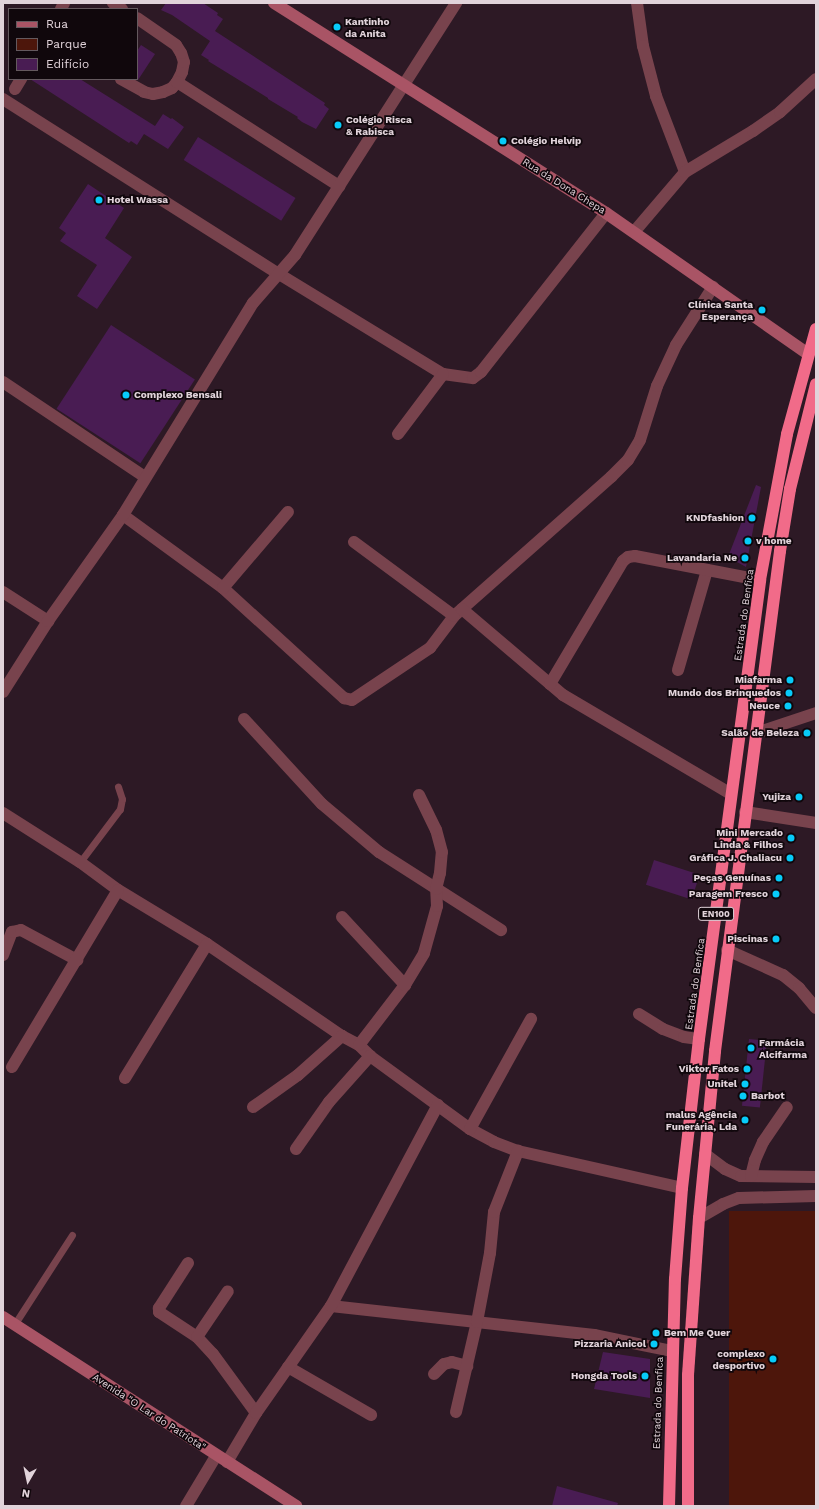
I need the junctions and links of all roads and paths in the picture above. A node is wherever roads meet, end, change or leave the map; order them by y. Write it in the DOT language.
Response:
graph roads {
  1 [pos="274,3"];
  2 [pos="456,3"];
  3 [pos="637,3"];
  4 [pos="138,19"];
  5 [pos="816,79"];
  6 [pos="123,80"];
  7 [pos="177,82"];
  8 [pos="403,86"];
  9 [pos="3,99"];
  10 [pos="685,172"];
  11 [pos="339,186"];
  12 [pos="606,213"];
  13 [pos="634,232"];
  14 [pos="279,274"];
  15 [pos="713,287"];
  16 [pos="816,329"];
  17 [pos="808,354"];
  18 [pos="443,374"];
  19 [pos="3,382"];
  20 [pos="816,384"];
  21 [pos="398,434"];
  22 [pos="145,477"];
  23 [pos="288,512"];
  24 [pos="123,515"];
  25 [pos="354,542"];
  26 [pos="707,570"];
  27 [pos="760,580"];
  28 [pos="223,588"];
  29 [pos="3,592"];
  30 [pos="458,612"];
  31 [pos="48,621"];
  32 [pos="678,670"];
  33 [pos="550,684"];
  34 [pos="3,692"];
  35 [pos="816,713"];
  36 [pos="244,719"];
  37 [pos="756,733"];
  38 [pos="118,787"];
  39 [pos="731,794"];
  40 [pos="419,796"];
  41 [pos="745,812"];
  42 [pos="3,813"];
  43 [pos="816,823"];
  44 [pos="80,862"];
  45 [pos="436,889"];
  46 [pos="118,890"];
  47 [pos="342,917"];
  48 [pos="501,930"];
  49 [pos="208,944"];
  50 [pos="727,950"];
  51 [pos="3,955"];
  52 [pos="77,960"];
  53 [pos="405,985"];
  54 [pos="816,1008"];
  55 [pos="639,1014"];
  56 [pos="531,1019"];
  57 [pos="342,1036"];
  58 [pos="699,1039"];
  59 [pos="359,1045"];
  60 [pos="370,1056"];
  61 [pos="12,1067"];
  62 [pos="125,1078"];
  63 [pos="438,1104"];
  64 [pos="787,1106"];
  65 [pos="253,1107"];
  66 [pos="470,1128"];
  67 [pos="296,1149"];
  68 [pos="518,1151"];
  69 [pos="705,1154"];
  70 [pos="751,1176"];
  71 [pos="816,1176"];
  72 [pos="682,1188"];
  73 [pos="816,1196"];
  74 [pos="699,1218"];
  75 [pos="72,1235"];
  76 [pos="188,1263"];
  77 [pos="228,1291"];
  78 [pos="331,1306"];
  79 [pos="3,1317"];
  80 [pos="478,1322"];
  81 [pos="14,1325"];
  82 [pos="196,1337"];
  83 [pos="672,1351"];
  84 [pos="467,1366"];
  85 [pos="288,1367"];
  86 [pos="434,1374"];
  87 [pos="456,1412"];
  88 [pos="256,1413"];
  89 [pos="371,1415"];
  90 [pos="221,1459"];
  91 [pos="186,1506"];
  92 [pos="296,1506"];
  93 [pos="669,1506"];
  94 [pos="688,1506"];
  1 -- 8 [label="main road, Rua da Dona Chepa"];
  2 -- 8 [label="street"];
  3 -- 10 [label="street"];
  4 -- 7 [label="street"];
  5 -- 10 [label="street"];
  6 -- 7 [label="street"];
  7 -- 11 [label="street"];
  8 -- 11 [label="street"];
  8 -- 12 [label="main road, Rua da Dona Chepa"];
  9 -- 14 [label="street"];
  10 -- 13 [label="street"];
  11 -- 14 [label="street"];
  12 -- 13 [label="main road, Rua da Dona Chepa"];
  12 -- 18 [label="street"];
  13 -- 15 [label="main road, Rua da Dona Chepa"];
  14 -- 18 [label="street"];
  14 -- 22 [label="street"];
  15 -- 17 [label="main road, Rua da Dona Chepa"];
  15 -- 30 [label="street"];
  16 -- 17 [label="highway, Estrada do Benfica / EN100"];
  17 -- 27 [label="highway, Estrada do Benfica / EN100"];
  18 -- 21 [label="street"];
  19 -- 22 [label="street"];
  20 -- 37 [label="highway, EN100"];
  22 -- 24 [label="street"];
  23 -- 28 [label="street"];
  24 -- 28 [label="street"];
  24 -- 31 [label="street"];
  25 -- 30 [label="street"];
  26 -- 27 [label="street"];
  26 -- 32 [label="street"];
  26 -- 33 [label="street"];
  27 -- 39 [label="highway, Estrada do Benfica / EN100"];
  28 -- 30 [label="street"];
  29 -- 31 [label="street"];
  30 -- 33 [label="street"];
  31 -- 34 [label="street"];
  33 -- 39 [label="street"];
  35 -- 37 [label="street"];
  36 -- 45 [label="street"];
  37 -- 41 [label="highway, EN100"];
  38 -- 44 [label="lane"];
  39 -- 58 [label="highway, Estrada do Benfica / EN100"];
  40 -- 45 [label="street"];
  41 -- 43 [label="street"];
  41 -- 50 [label="highway, EN100"];
  42 -- 44 [label="street"];
  44 -- 46 [label="street"];
  45 -- 48 [label="street"];
  45 -- 53 [label="street"];
  46 -- 49 [label="street"];
  46 -- 52 [label="street"];
  47 -- 53 [label="street"];
  49 -- 57 [label="street"];
  49 -- 62 [label="street"];
  50 -- 54 [label="street"];
  50 -- 69 [label="highway, EN100"];
  51 -- 52 [label="street"];
  52 -- 61 [label="street"];
  53 -- 59 [label="street"];
  55 -- 58 [label="street"];
  56 -- 66 [label="street"];
  57 -- 59 [label="street"];
  57 -- 65 [label="street"];
  58 -- 72 [label="highway, Estrada do Benfica / EN100"];
  59 -- 60 [label="street"];
  60 -- 63 [label="street"];
  60 -- 67 [label="street"];
  63 -- 66 [label="street"];
  63 -- 78 [label="street"];
  64 -- 70 [label="street"];
  66 -- 68 [label="street"];
  68 -- 72 [label="street"];
  68 -- 80 [label="street"];
  69 -- 70 [label="street"];
  69 -- 74 [label="highway, EN100"];
  70 -- 71 [label="street"];
  72 -- 83 [label="highway, Estrada do Benfica / EN100"];
  73 -- 74 [label="street"];
  74 -- 94 [label="highway, EN100"];
  75 -- 81 [label="lane"];
  76 -- 82 [label="street"];
  77 -- 82 [label="street"];
  78 -- 80 [label="street"];
  78 -- 85 [label="street"];
  79 -- 81 [label="main road, Avenida \"O Lar do Patriota\""];
  80 -- 83 [label="street"];
  80 -- 84 [label="street"];
  81 -- 90 [label="main road, Avenida \"O Lar do Patriota\""];
  82 -- 88 [label="street"];
  83 -- 93 [label="highway, Estrada do Benfica / EN100"];
  84 -- 86 [label="street"];
  84 -- 87 [label="street"];
  85 -- 88 [label="street"];
  85 -- 89 [label="street"];
  88 -- 90 [label="street"];
  90 -- 91 [label="street"];
  90 -- 92 [label="main road, Avenida \"O Lar do Patriota\""];
}
